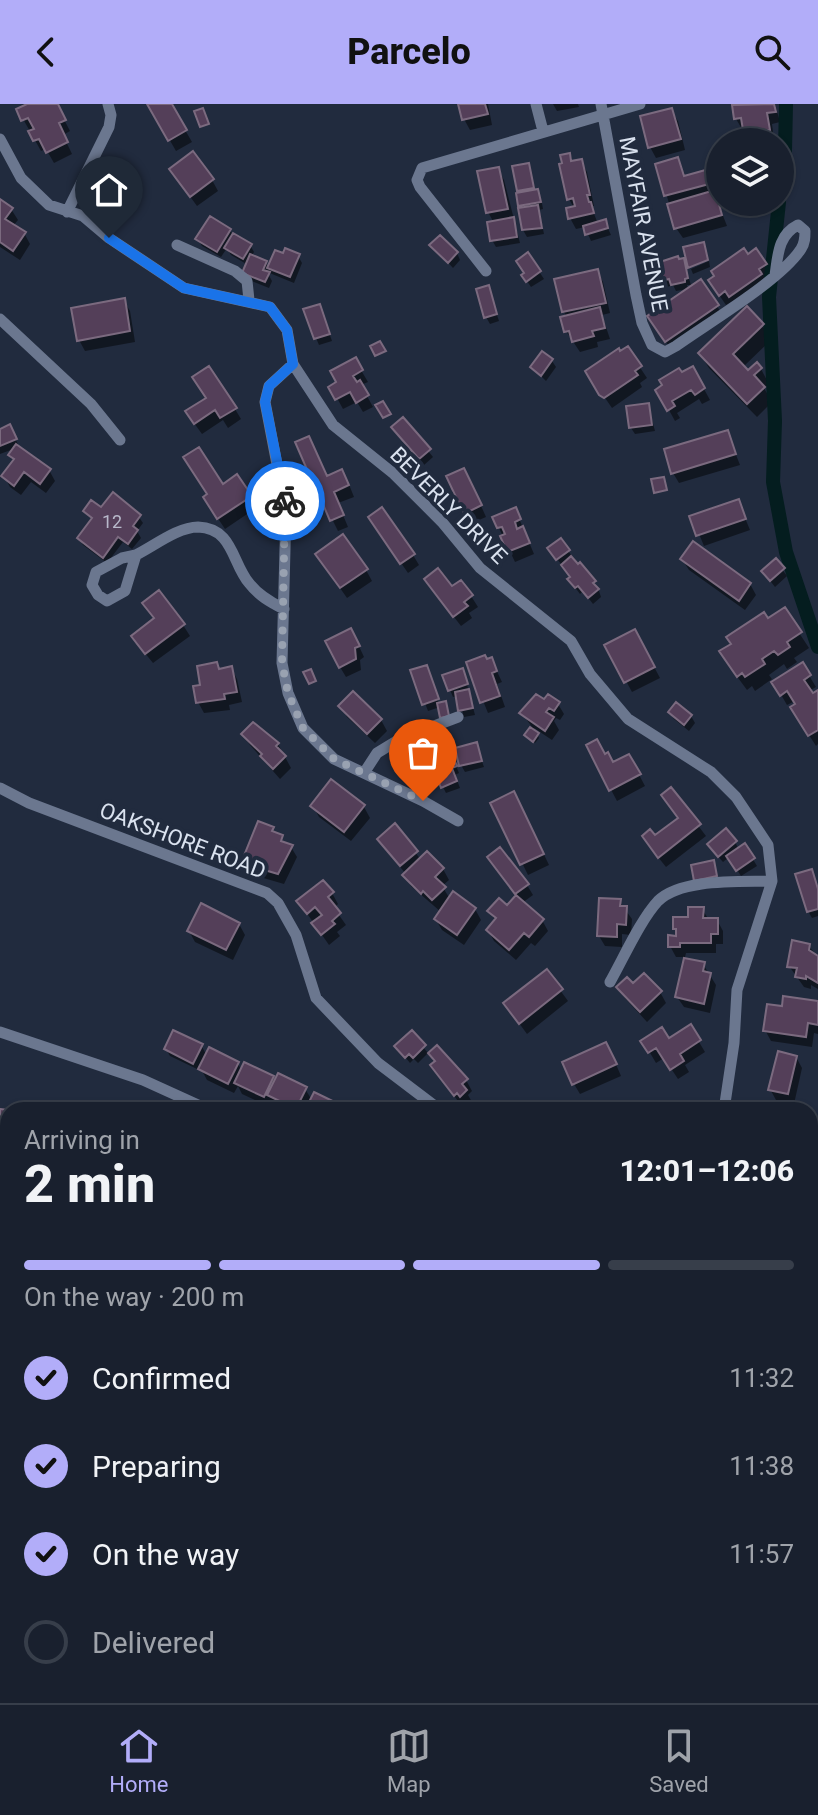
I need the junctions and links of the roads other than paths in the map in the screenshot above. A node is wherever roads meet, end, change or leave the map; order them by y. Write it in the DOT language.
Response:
graph roads {
  1 [pos="108,104"];
  2 [pos="536,104"];
  3 [pos="640,104"];
  4 [pos="602,109"];
  5 [pos="543,131"];
  6 [pos="0,139"];
  7 [pos="67,212"];
  8 [pos="177,245"];
  9 [pos="486,271"];
  10 [pos="775,275"];
  11 [pos="249,300"];
  12 [pos="0,319"];
  13 [pos="293,364"];
  14 [pos="120,440"];
  15 [pos="136,555"];
  16 [pos="284,609"];
  17 [pos="458,717"];
  18 [pos="364,773"];
  19 [pos="0,788"];
  20 [pos="458,821"];
  21 [pos="772,881"];
  22 [pos="610,982"];
  23 [pos="0,1032"];
  24 [pos="191,1102"];
  25 [pos="429,1102"];
  26 [pos="725,1102"];
  1 -- 7 [label="street"];
  2 -- 5 [label="street"];
  3 -- 4 [label="street"];
  4 -- 5 [label="street"];
  4 -- 10 [label="street, MAYFAIR AVENUE"];
  5 -- 9 [label="street"];
  6 -- 7 [label="street, BEVERLY DRIVE"];
  7 -- 11 [label="street, BEVERLY DRIVE"];
  8 -- 11 [label="street"];
  11 -- 13 [label="street, BEVERLY DRIVE"];
  12 -- 14 [label="street"];
  13 -- 16 [label="street"];
  13 -- 21 [label="street, BEVERLY DRIVE"];
  15 -- 16 [label="street"];
  16 -- 18 [label="street"];
  17 -- 18 [label="street"];
  18 -- 20 [label="street"];
  19 -- 25 [label="street, OAKSHORE ROAD"];
  21 -- 22 [label="street"];
  21 -- 26 [label="street, BEVERLY DRIVE"];
  23 -- 24 [label="street"];
}
